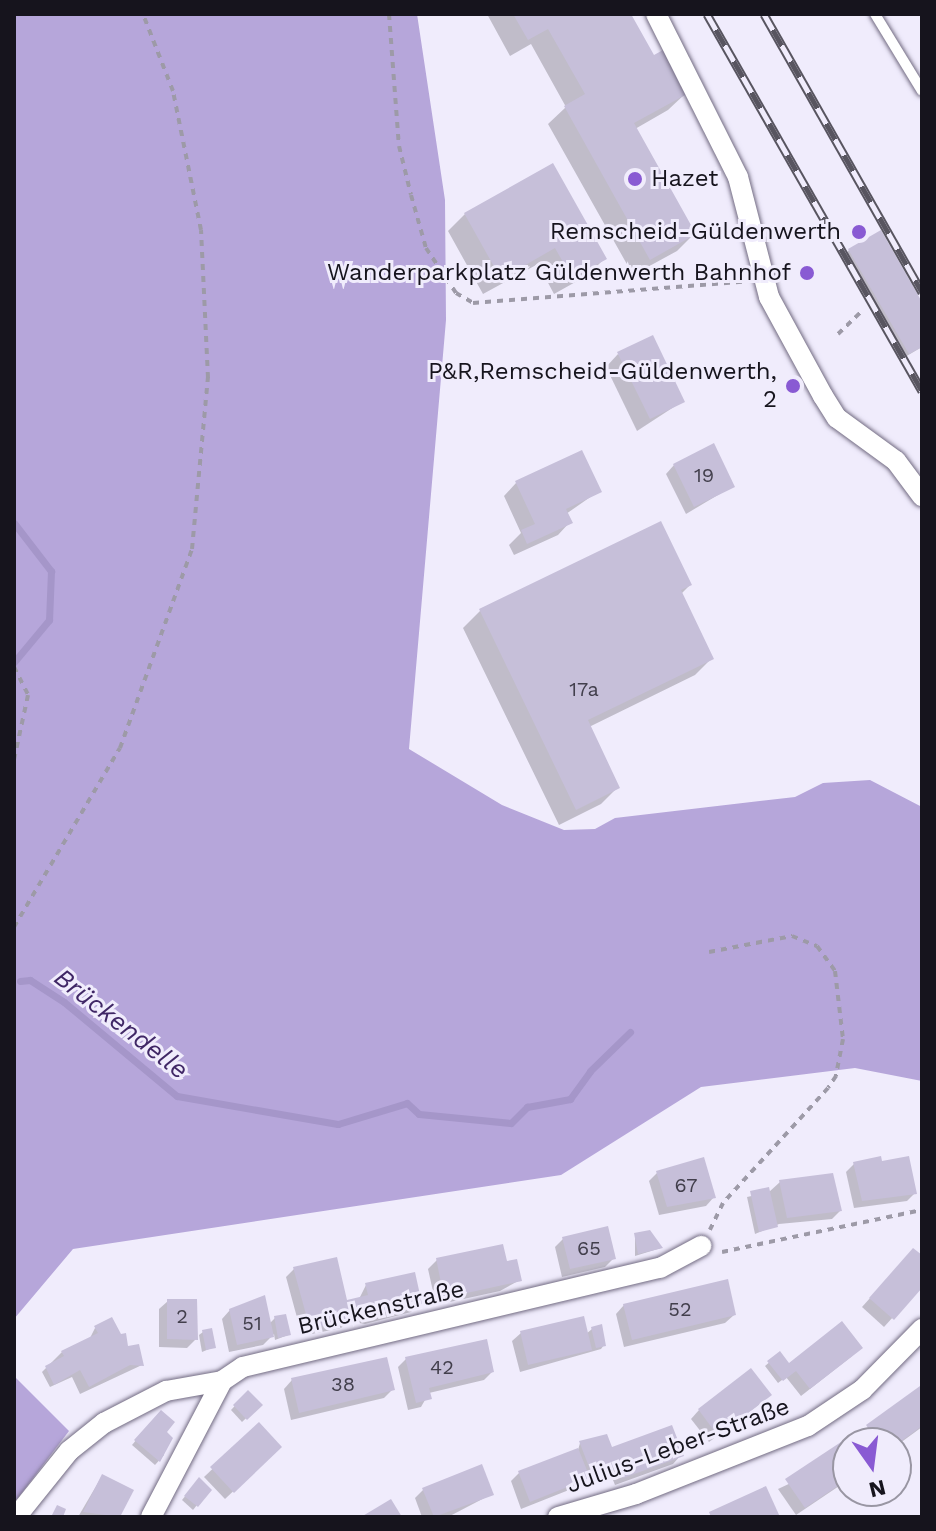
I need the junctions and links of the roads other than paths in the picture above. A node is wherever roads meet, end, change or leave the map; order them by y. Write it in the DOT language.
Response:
graph roads {
  1 [pos="656,14"];
  2 [pos="875,14"];
  3 [pos="922,91"];
  4 [pos="922,496"];
  5 [pos="701,1246"];
  6 [pos="922,1329"];
  7 [pos="222,1381"];
  8 [pos="16,1517"];
  9 [pos="151,1517"];
  10 [pos="558,1517"];
  1 -- 4 [label="street"];
  2 -- 3 [label="lane"];
  5 -- 7 [label="street, Brückenstraße"];
  6 -- 10 [label="street, Julius-Leber-Straße"];
  7 -- 8 [label="street, Brückenstraße"];
  7 -- 9 [label="street"];
}
